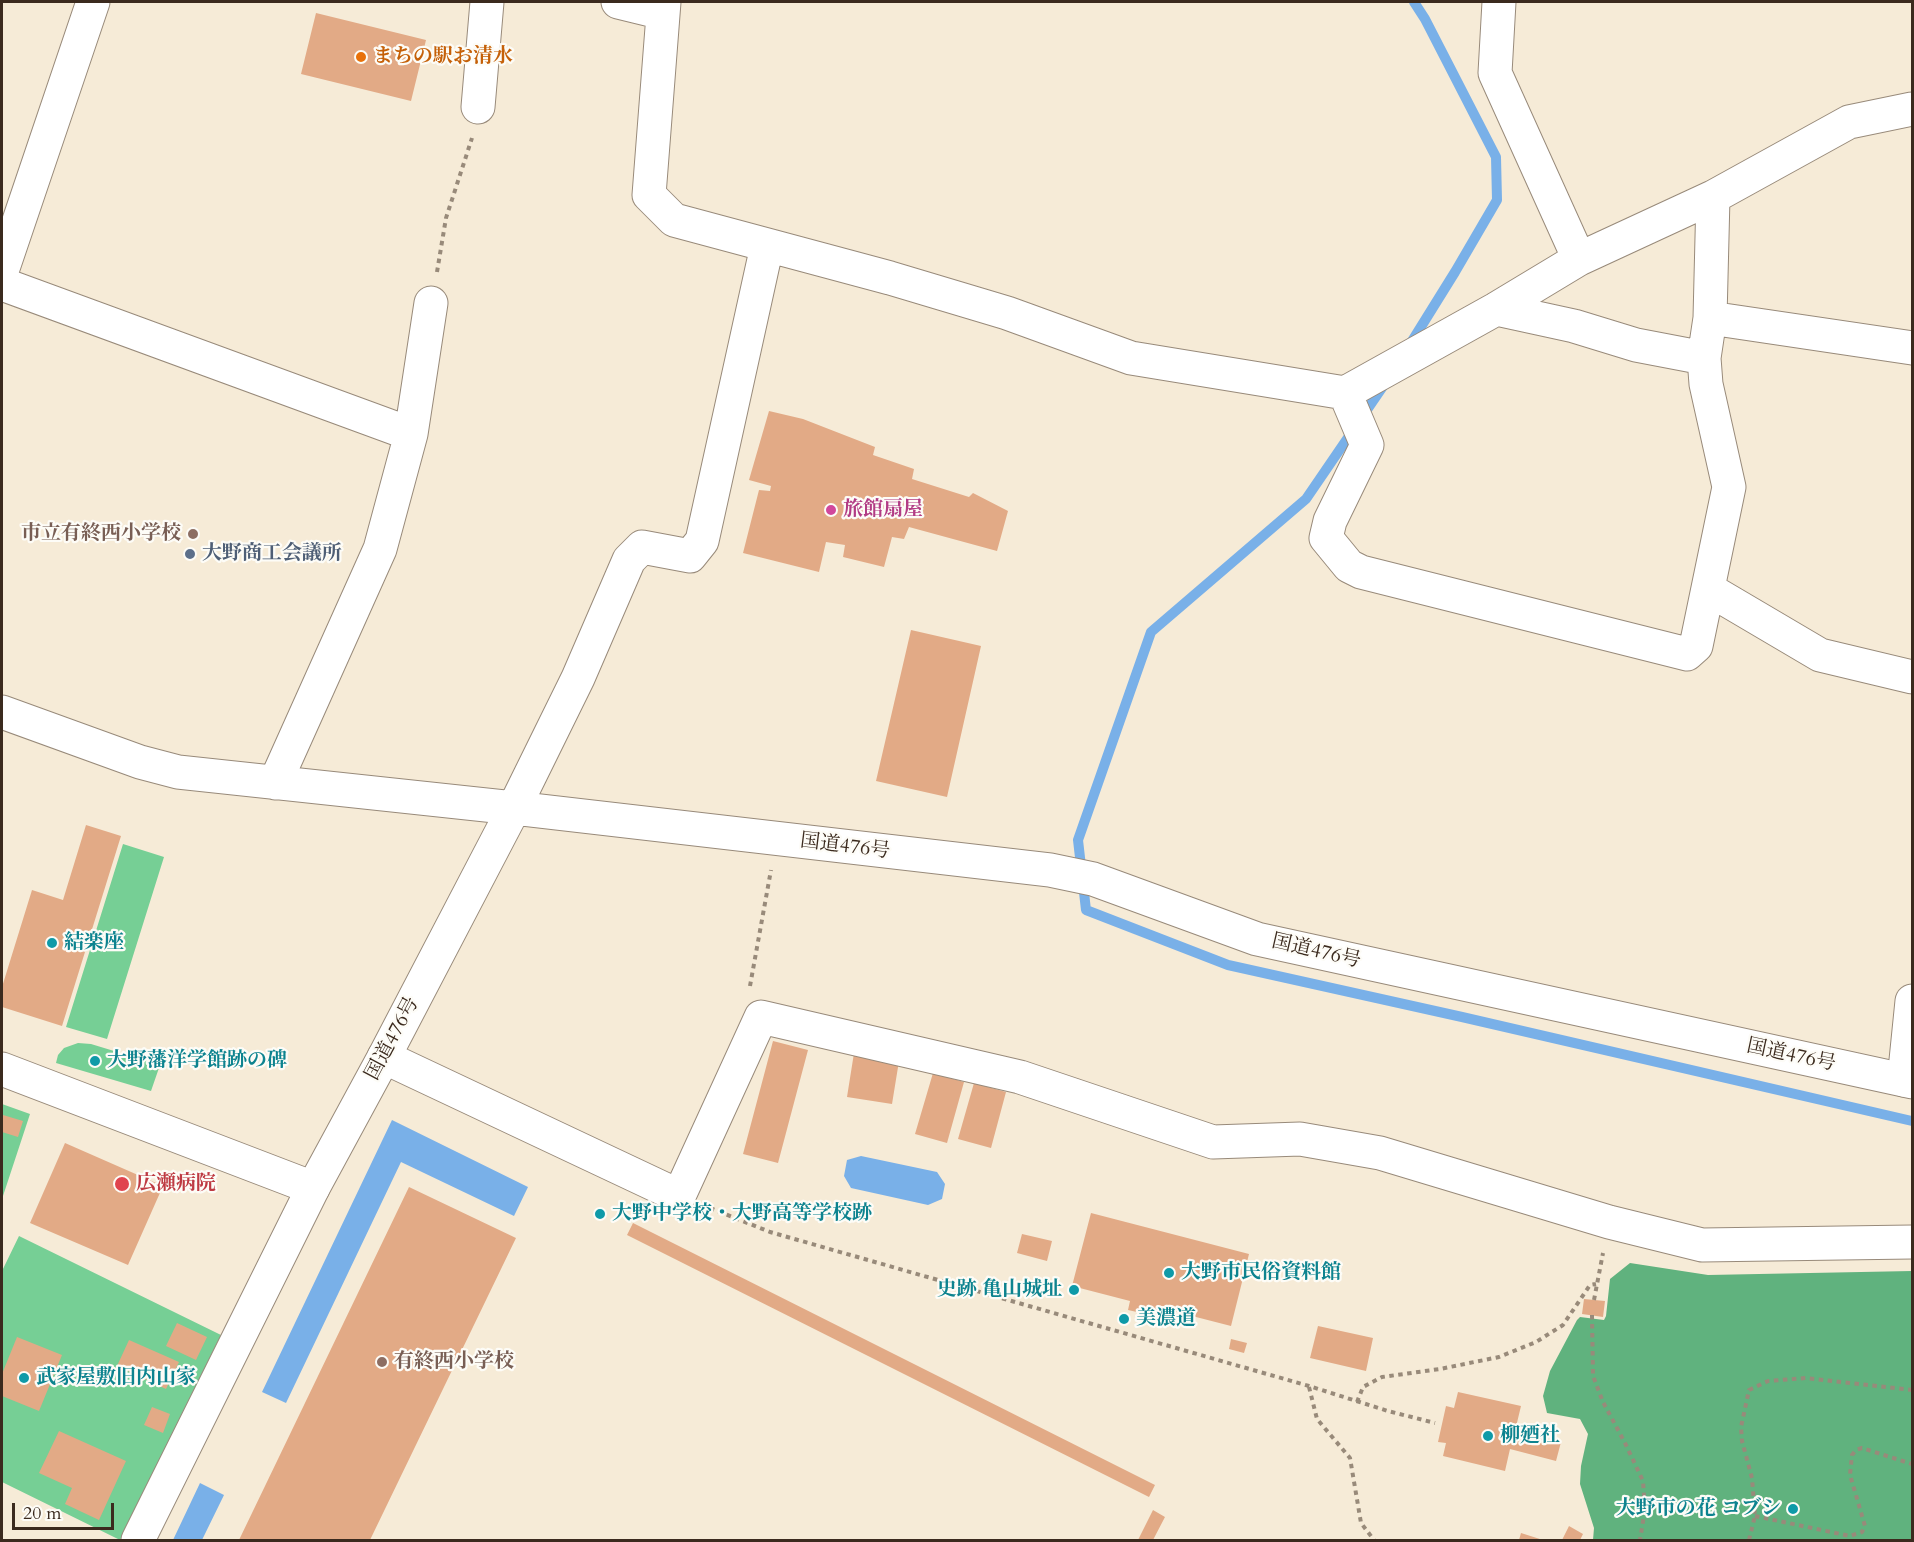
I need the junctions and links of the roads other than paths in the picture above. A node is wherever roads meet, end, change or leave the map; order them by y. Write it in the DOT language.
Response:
graph roads {
  1 [pos="93,2"];
  2 [pos="487,2"];
  3 [pos="618,2"];
  4 [pos="1499,2"];
  5 [pos="663,7"];
  6 [pos="478,107"];
  7 [pos="1912,109"];
  8 [pos="1713,197"];
  9 [pos="767,246"];
  10 [pos="1579,259"];
  11 [pos="2,272"];
  12 [pos="2,284"];
  13 [pos="431,303"];
  14 [pos="1496,309"];
  15 [pos="1710,318"];
  16 [pos="1912,348"];
  17 [pos="1704,358"];
  18 [pos="1345,393"];
  19 [pos="411,434"];
  20 [pos="1708,589"];
  21 [pos="1912,677"];
  22 [pos="2,712"];
  23 [pos="275,783"];
  24 [pos="514,808"];
  25 [pos="1912,1000"];
  26 [pos="384,1057"];
  27 [pos="2,1069"];
  28 [pos="1908,1081"];
  29 [pos="313,1188"];
  30 [pos="1912,1242"];
  31 [pos="138,1540"];
  1 -- 11 [label="main road"];
  2 -- 6 [label="main road"];
  3 -- 5 [label="main road"];
  4 -- 10 [label="main road"];
  5 -- 9 [label="main road"];
  7 -- 8 [label="main road"];
  8 -- 10 [label="main road"];
  8 -- 15 [label="main road"];
  9 -- 18 [label="main road"];
  9 -- 24 [label="main road"];
  10 -- 14 [label="main road"];
  12 -- 19 [label="main road"];
  13 -- 19 [label="main road"];
  14 -- 17 [label="main road"];
  14 -- 18 [label="main road"];
  15 -- 16 [label="main road"];
  15 -- 17 [label="main road"];
  17 -- 20 [label="main road"];
  18 -- 20 [label="main road"];
  19 -- 23 [label="main road"];
  20 -- 21 [label="main road"];
  22 -- 23 [label="main road"];
  23 -- 24 [label="main road"];
  24 -- 26 [label="main road, 国道476号"];
  24 -- 28 [label="main road, 国道476号"];
  25 -- 28 [label="main road"];
  26 -- 29 [label="main road, 国道476号"];
  26 -- 30 [label="main road"];
  27 -- 29 [label="main road"];
  29 -- 31 [label="main road, 国道476号"];
}
